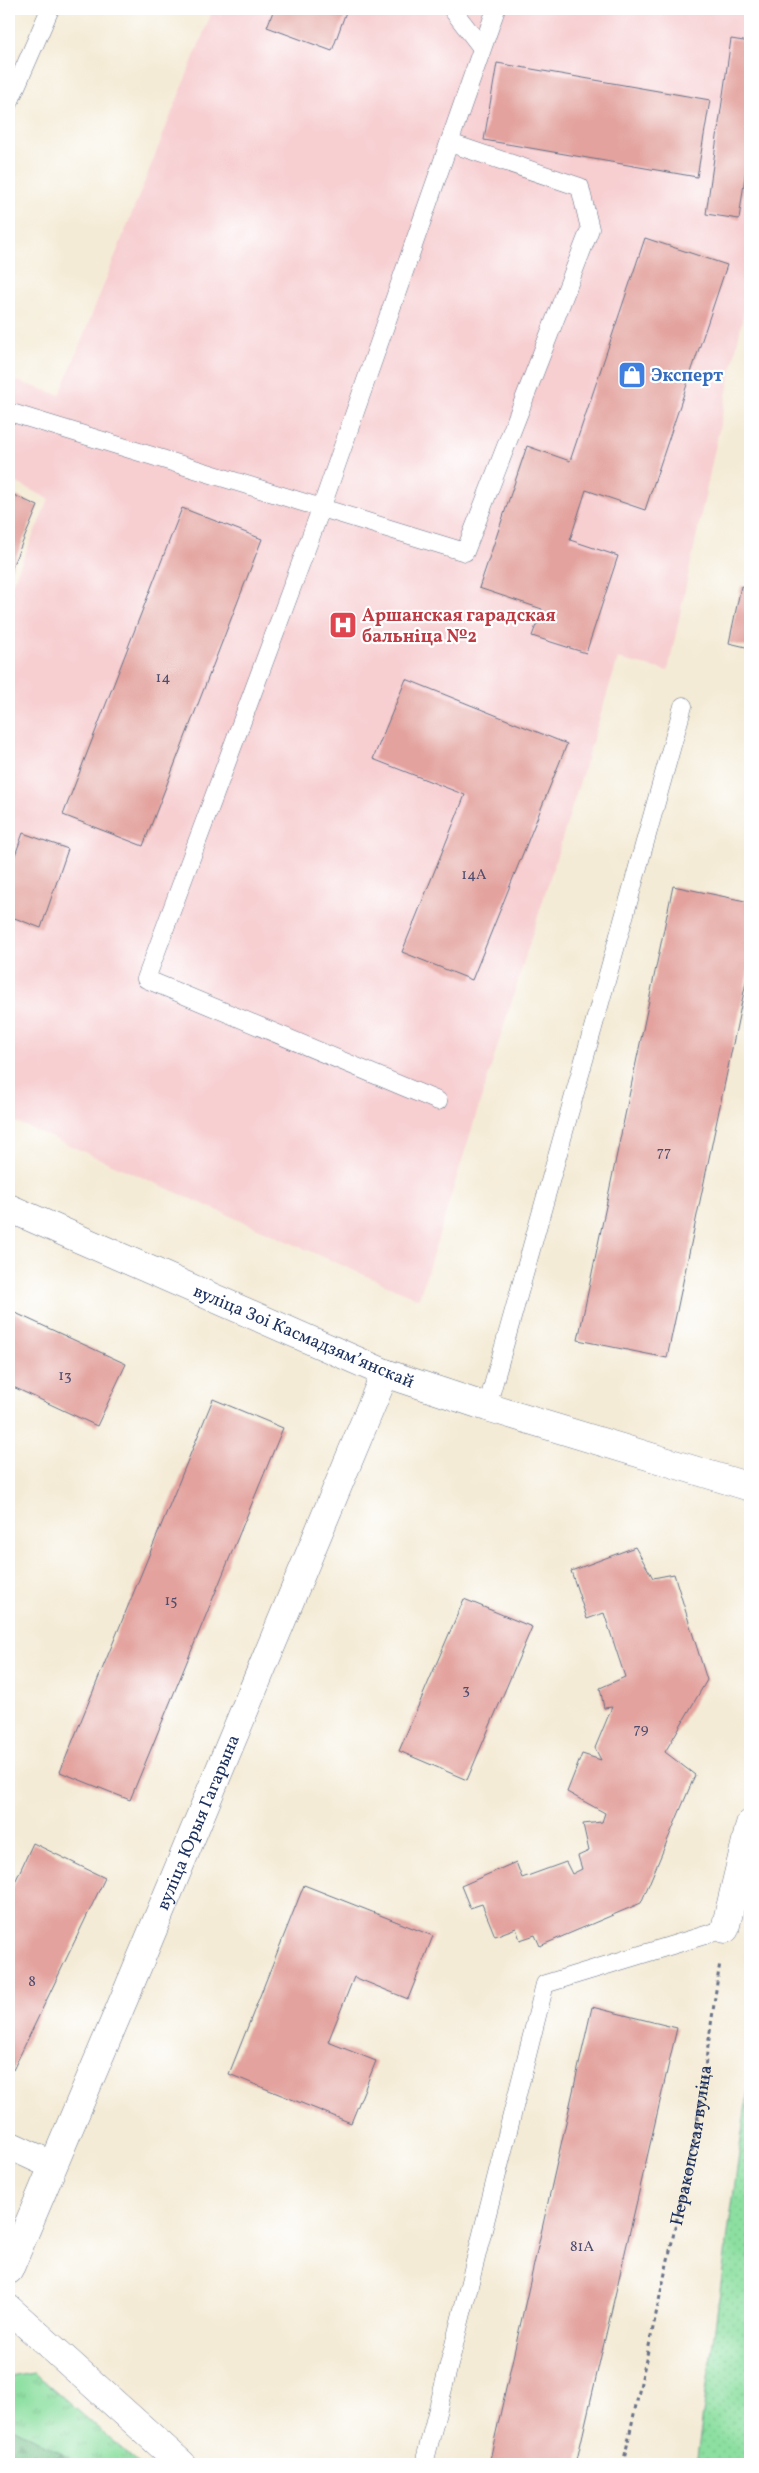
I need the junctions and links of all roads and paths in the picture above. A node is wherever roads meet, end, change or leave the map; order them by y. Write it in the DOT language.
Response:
graph roads {
  1 [pos="50,9"];
  2 [pos="452,9"];
  3 [pos="496,9"];
  4 [pos="482,48"];
  5 [pos="9,103"];
  6 [pos="450,143"];
  7 [pos="9,412"];
  8 [pos="321,509"];
  9 [pos="682,706"];
  10 [pos="438,1101"];
  11 [pos="9,1208"];
  12 [pos="385,1373"];
  13 [pos="487,1407"];
  14 [pos="750,1486"];
  15 [pos="750,1824"];
  16 [pos="725,1929"];
  17 [pos="9,2145"];
  18 [pos="52,2165"];
  19 [pos="9,2270"];
  20 [pos="9,2309"];
  21 [pos="182,2464"];
  22 [pos="424,2464"];
  23 [pos="623,2464"];
  1 -- 5 [label="lane"];
  2 -- 4 [label="lane"];
  3 -- 4 [label="lane"];
  4 -- 6 [label="lane"];
  6 -- 8 [label="lane"];
  6 -- 8 [label="lane"];
  7 -- 8 [label="lane"];
  8 -- 10 [label="lane"];
  9 -- 13 [label="lane"];
  11 -- 12 [label="street, вуліца Зоі Касмадзямʼянскай"];
  12 -- 13 [label="street, вуліца Зоі Касмадзямʼянскай"];
  12 -- 18 [label="street, вуліца Юрыя Гагарына"];
  13 -- 14 [label="street, вуліца Зоі Касмадзямʼянскай"];
  15 -- 16 [label="street"];
  16 -- 22 [label="lane"];
  16 -- 23 [label="path, Перакопская вуліца"];
  17 -- 18 [label="street"];
  18 -- 19 [label="street, вуліца Юрыя Гагарына"];
  20 -- 21 [label="street"];
}
